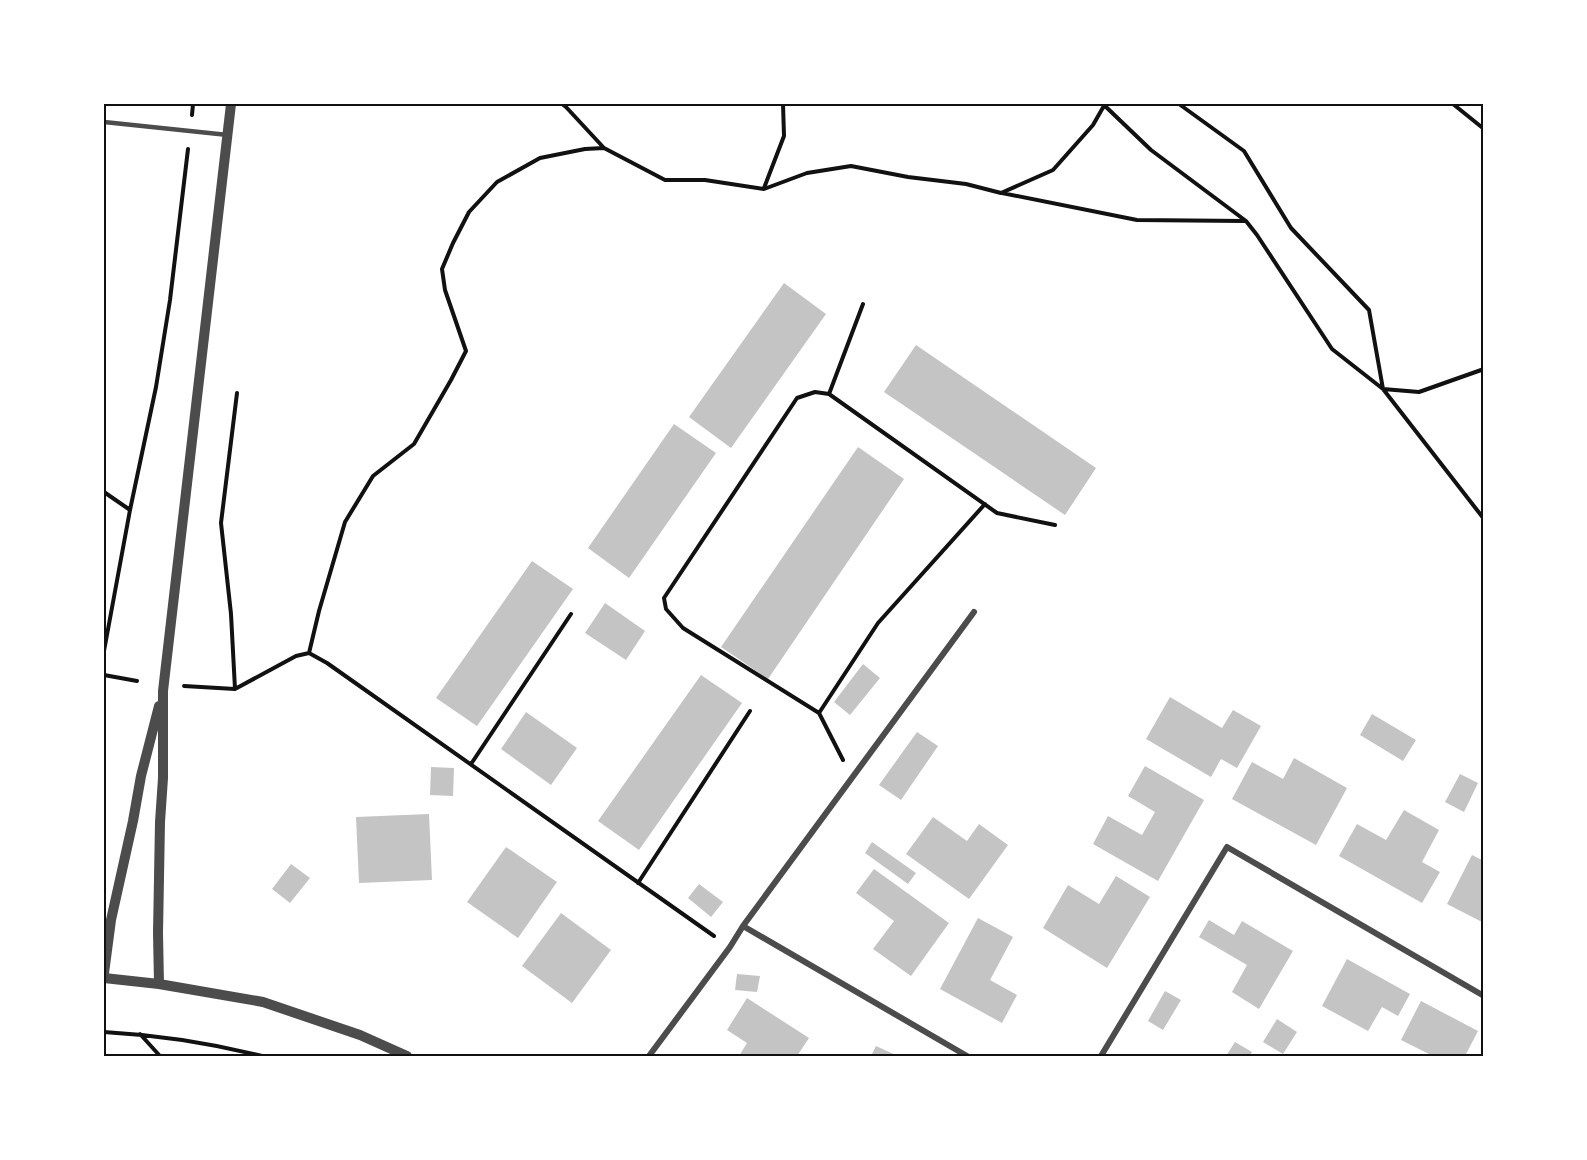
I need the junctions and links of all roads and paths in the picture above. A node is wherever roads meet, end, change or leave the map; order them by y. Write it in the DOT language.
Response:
graph roads {
  1 [pos="193,104"];
  2 [pos="231,104"];
  3 [pos="562,104"];
  4 [pos="783,104"];
  5 [pos="1179,104"];
  6 [pos="1453,104"];
  7 [pos="1105,105"];
  8 [pos="104,122"];
  9 [pos="1484,129"];
  10 [pos="190,131"];
  11 [pos="228,135"];
  12 [pos="604,148"];
  13 [pos="764,189"];
  14 [pos="1001,193"];
  15 [pos="1246,221"];
  16 [pos="863,304"];
  17 [pos="1484,369"];
  18 [pos="1383,389"];
  19 [pos="237,393"];
  20 [pos="829,394"];
  21 [pos="104,492"];
  22 [pos="985,504"];
  23 [pos="130,510"];
  24 [pos="1484,519"];
  25 [pos="1055,525"];
  26 [pos="974,612"];
  27 [pos="571,614"];
  28 [pos="104,651"];
  29 [pos="309,653"];
  30 [pos="104,675"];
  31 [pos="136,681"];
  32 [pos="182,686"];
  33 [pos="235,689"];
  34 [pos="163,691"];
  35 [pos="750,711"];
  36 [pos="819,713"];
  37 [pos="471,764"];
  38 [pos="852,778"];
  39 [pos="638,883"];
  40 [pos="743,926"];
  41 [pos="730,947"];
  42 [pos="104,973"];
  43 [pos="104,978"];
  44 [pos="159,984"];
  45 [pos="1484,996"];
  46 [pos="104,1032"];
  47 [pos="140,1034"];
  48 [pos="160,1056"];
  49 [pos="262,1056"];
  50 [pos="407,1056"];
  51 [pos="649,1056"];
  52 [pos="967,1056"];
  53 [pos="1101,1056"];
  1 -- 10 [label="path"];
  2 -- 11 [label="street"];
  3 -- 12 [label="path"];
  4 -- 13 [label="path"];
  5 -- 18 [label="path"];
  6 -- 9 [label="path"];
  7 -- 14 [label="path"];
  7 -- 15 [label="path"];
  8 -- 10 [label="lane"];
  10 -- 11 [label="lane"];
  10 -- 23 [label="path"];
  11 -- 34 [label="street"];
  12 -- 13 [label="path"];
  12 -- 29 [label="path"];
  13 -- 14 [label="path"];
  14 -- 15 [label="path"];
  15 -- 18 [label="path"];
  16 -- 20 [label="path"];
  17 -- 18 [label="path"];
  18 -- 24 [label="path"];
  19 -- 33 [label="path"];
  20 -- 22 [label="path"];
  20 -- 36 [label="path"];
  21 -- 23 [label="path"];
  22 -- 25 [label="path"];
  22 -- 36 [label="path"];
  23 -- 28 [label="path"];
  26 -- 38 [label="street"];
  27 -- 37 [label="path"];
  29 -- 33 [label="path"];
  29 -- 37 [label="path"];
  30 -- 31 [label="path"];
  32 -- 33 [label="path"];
  34 -- 42 [label="street"];
  34 -- 44 [label="street"];
  35 -- 39 [label="path"];
  36 -- 38 [label="path"];
  37 -- 39 [label="path"];
  38 -- 40 [label="street"];
  39 -- 41 [label="path"];
  40 -- 41 [label="street"];
  40 -- 52 [label="street"];
  41 -- 51 [label="street"];
  43 -- 44 [label="street"];
  44 -- 50 [label="street"];
  45 -- 53 [label="street"];
  46 -- 47 [label="path"];
  47 -- 48 [label="path"];
  47 -- 49 [label="path"];
}
